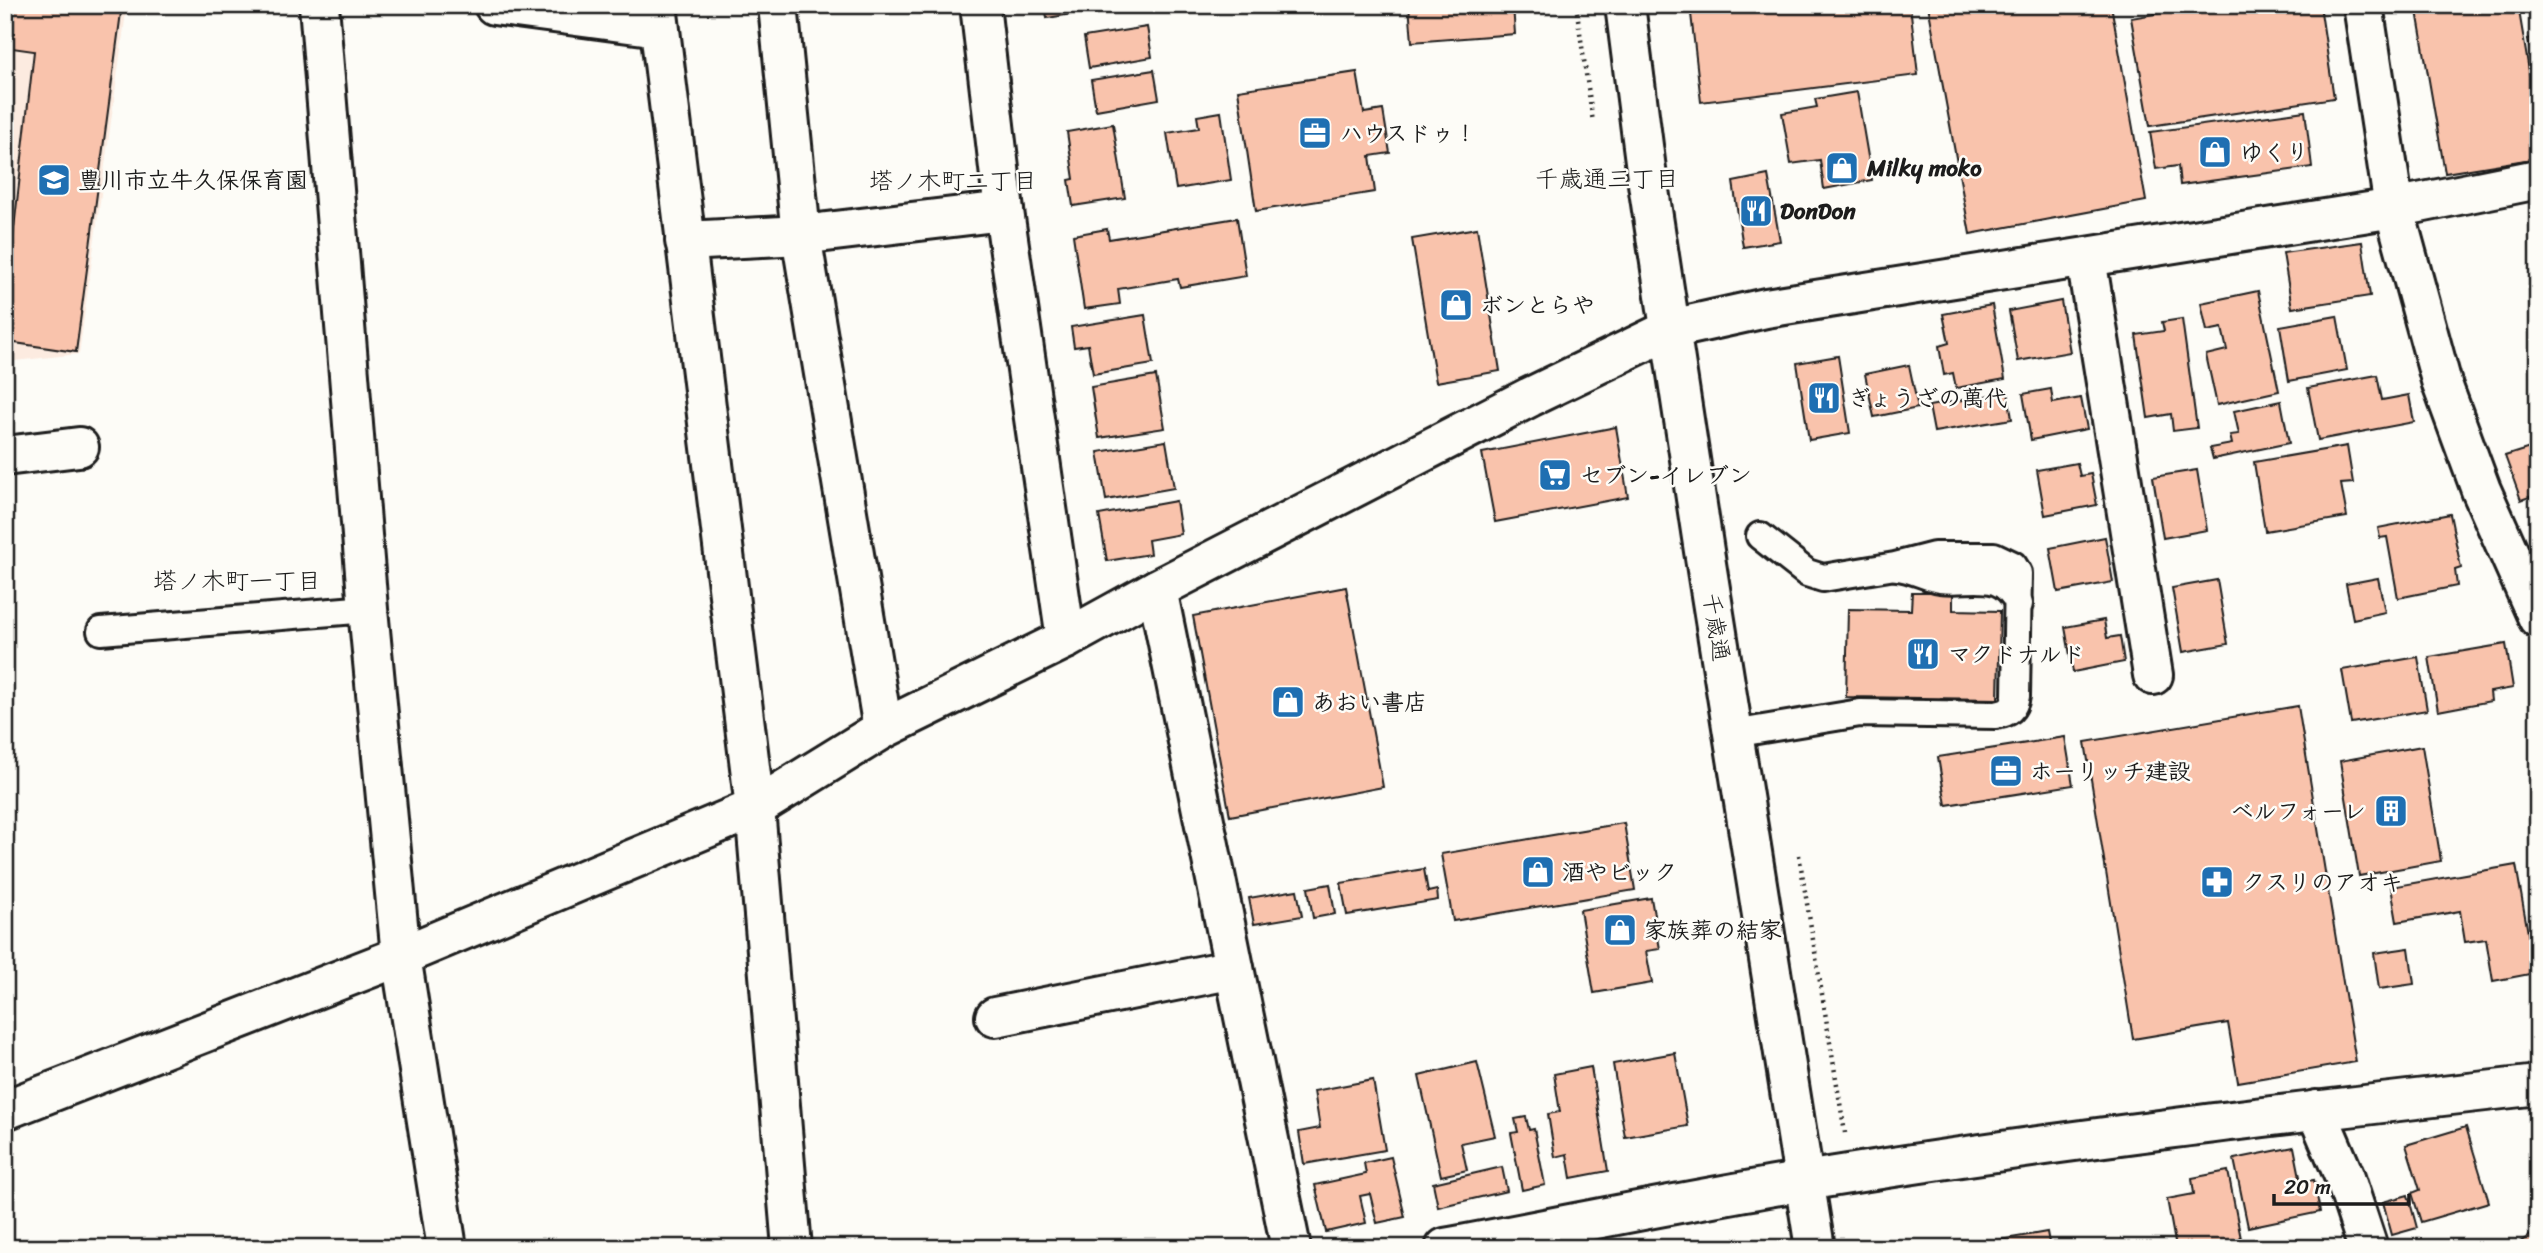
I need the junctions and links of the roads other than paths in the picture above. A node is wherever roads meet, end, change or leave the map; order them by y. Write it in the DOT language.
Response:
graph roads {
  1 [pos="319,5"];
  2 [pos="494,5"];
  3 [pos="778,5"];
  4 [pos="979,5"];
  5 [pos="1625,5"];
  6 [pos="2363,5"];
  7 [pos="658,16"];
  8 [pos="2538,178"];
  9 [pos="2394,208"];
  10 [pos="1004,211"];
  11 [pos="802,235"];
  12 [pos="685,241"];
  13 [pos="2086,258"];
  14 [pos="1671,330"];
  15 [pos="79,447"];
  16 [pos="5,456"];
  17 [pos="1760,536"];
  18 [pos="1157,589"];
  19 [pos="368,609"];
  20 [pos="2538,618"];
  21 [pos="101,631"];
  22 [pos="1066,639"];
  23 [pos="2153,675"];
  24 [pos="883,729"];
  25 [pos="1734,734"];
  26 [pos="755,808"];
  27 [pos="401,956"];
  28 [pos="1234,969"];
  29 [pos="995,1017"];
  30 [pos="2538,1085"];
  31 [pos="5,1110"];
  32 [pos="2316,1110"];
  33 [pos="1804,1181"];
  34 [pos="447,1248"];
  35 [pos="792,1248"];
  36 [pos="1291,1248"];
  37 [pos="1445,1248"];
  38 [pos="1815,1248"];
  39 [pos="2368,1248"];
  1 -- 19 [label="street"];
  2 -- 7 [label="street"];
  3 -- 11 [label="street"];
  4 -- 10 [label="street"];
  5 -- 14 [label="street, 千歳通"];
  6 -- 9 [label="street"];
  7 -- 12 [label="street"];
  8 -- 9 [label="street"];
  9 -- 13 [label="street"];
  9 -- 20 [label="street"];
  10 -- 11 [label="street"];
  10 -- 22 [label="street"];
  11 -- 12 [label="street"];
  11 -- 24 [label="street"];
  12 -- 26 [label="street"];
  13 -- 14 [label="street"];
  13 -- 23 [label="street"];
  14 -- 18 [label="street"];
  14 -- 25 [label="street, 千歳通"];
  15 -- 16 [label="street"];
  17 -- 25 [label="lane"];
  18 -- 22 [label="street"];
  18 -- 28 [label="street"];
  19 -- 21 [label="lane"];
  19 -- 27 [label="street"];
  22 -- 24 [label="street"];
  24 -- 26 [label="street"];
  25 -- 33 [label="street, 千歳通"];
  26 -- 27 [label="street"];
  26 -- 35 [label="street"];
  27 -- 31 [label="street"];
  27 -- 34 [label="street"];
  28 -- 29 [label="street"];
  28 -- 36 [label="street"];
  30 -- 32 [label="street"];
  32 -- 33 [label="street"];
  32 -- 39 [label="street"];
  33 -- 37 [label="street"];
  33 -- 38 [label="street, 千歳通"];
}
